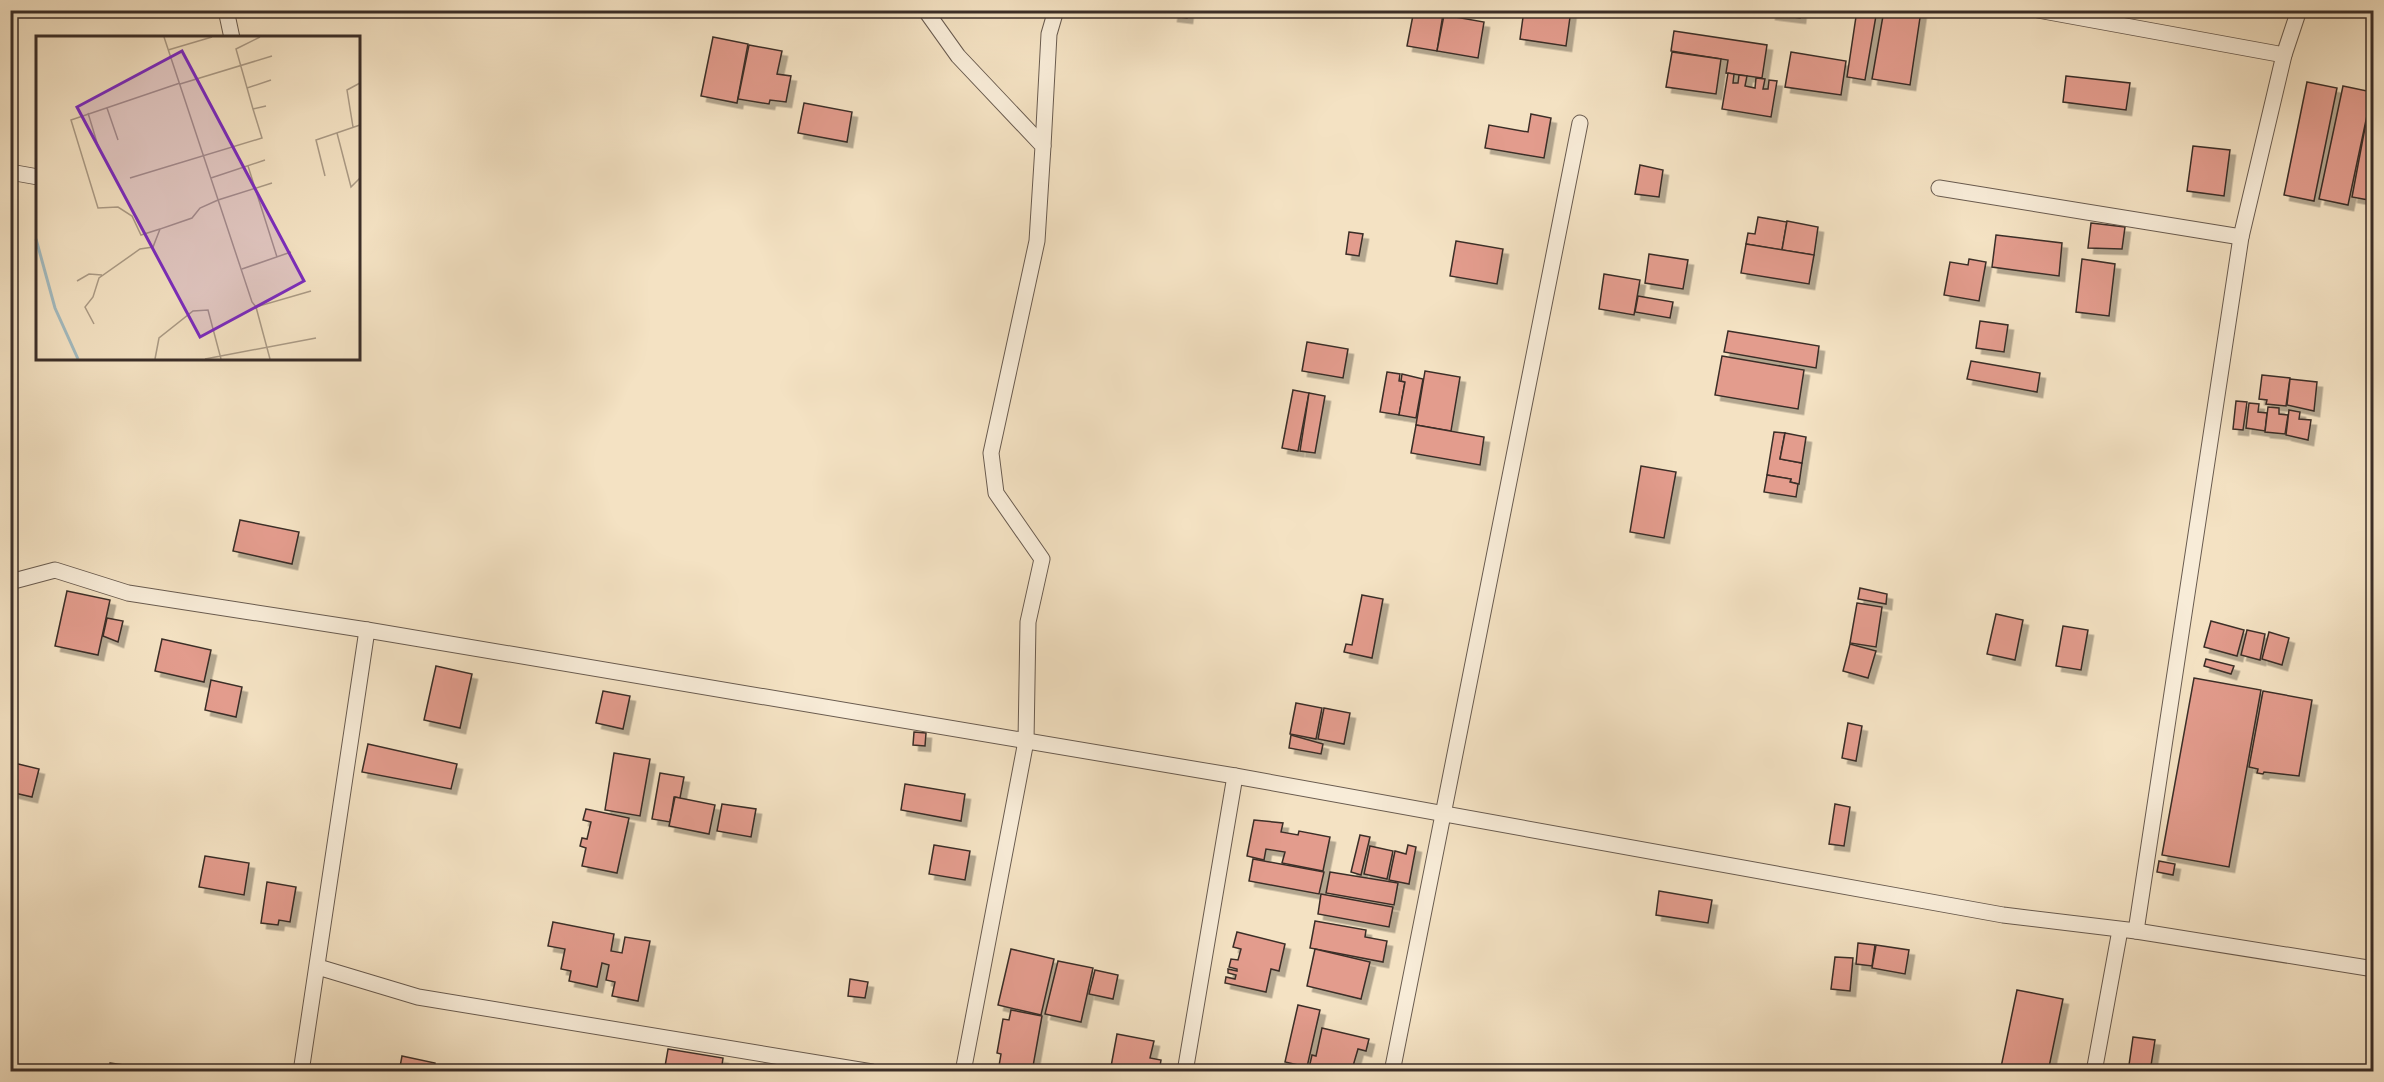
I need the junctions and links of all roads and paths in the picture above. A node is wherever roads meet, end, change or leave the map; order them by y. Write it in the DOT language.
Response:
graph roads {
  1 [pos="226,10"];
  2 [pos="929,10"];
  3 [pos="1056,10"];
  4 [pos="2038,10"];
  5 [pos="2299,10"];
  6 [pos="232,36"];
  7 [pos="2284,55"];
  8 [pos="1580,123"];
  9 [pos="1043,146"];
  10 [pos="10,172"];
  11 [pos="36,177"];
  12 [pos="1939,188"];
  13 [pos="2241,237"];
  14 [pos="10,582"];
  15 [pos="367,630"];
  16 [pos="1026,741"];
  17 [pos="1235,776"];
  18 [pos="1442,814"];
  19 [pos="2120,930"];
  20 [pos="2136,932"];
  21 [pos="318,967"];
  22 [pos="2373,969"];
  23 [pos="301,1071"];
  24 [pos="872,1071"];
  25 [pos="963,1071"];
  26 [pos="1185,1071"];
  27 [pos="1392,1071"];
  28 [pos="2094,1071"];
  1 -- 6 [label="street"];
  2 -- 9 [label="street"];
  3 -- 9 [label="street"];
  4 -- 7 [label="street"];
  5 -- 7 [label="street"];
  7 -- 13 [label="street"];
  8 -- 18 [label="street"];
  9 -- 16 [label="street"];
  10 -- 11 [label="street"];
  12 -- 13 [label="street"];
  13 -- 20 [label="street"];
  14 -- 15 [label="street"];
  15 -- 16 [label="street"];
  15 -- 21 [label="street"];
  16 -- 17 [label="street"];
  16 -- 25 [label="street"];
  17 -- 18 [label="street"];
  17 -- 26 [label="street"];
  18 -- 19 [label="street"];
  18 -- 27 [label="street"];
  19 -- 20 [label="street"];
  19 -- 28 [label="street"];
  20 -- 22 [label="street"];
  21 -- 23 [label="street"];
  21 -- 24 [label="street"];
}
